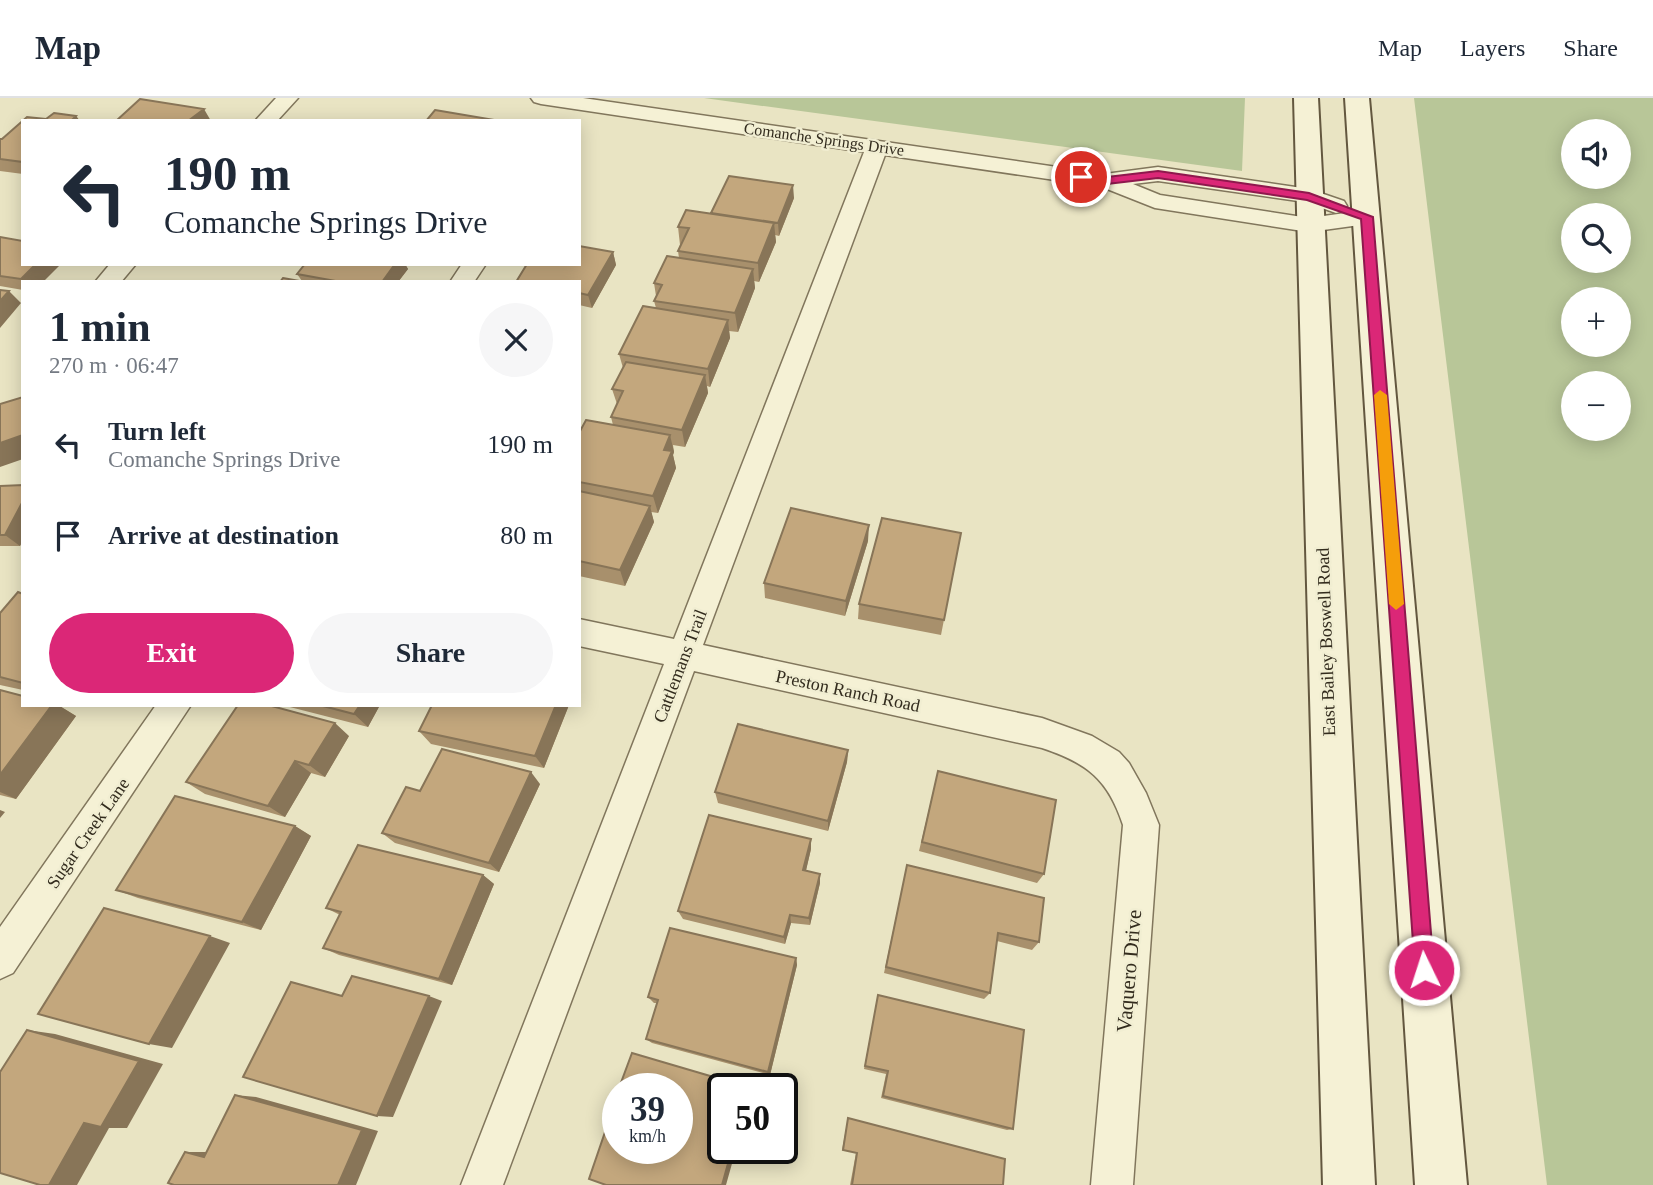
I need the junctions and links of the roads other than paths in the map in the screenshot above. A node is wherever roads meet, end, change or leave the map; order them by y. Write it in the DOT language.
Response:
graph roads {
  1 [pos="288,98"];
  2 [pos="541,98"];
  3 [pos="1306,98"];
  4 [pos="1357,98"];
  5 [pos="267,119"];
  6 [pos="877,147"];
  7 [pos="1309,210"];
  8 [pos="1367,217"];
  9 [pos="122,266"];
  10 [pos="109,280"];
  11 [pos="581,632"];
  12 [pos="684,656"];
  13 [pos="175,707"];
  14 [pos="1111,764"];
  15 [pos="0,960"];
  16 [pos="482,1185"];
  17 [pos="1112,1185"];
  18 [pos="1349,1185"];
  19 [pos="1441,1185"];
  1 -- 5 [label="street"];
  2 -- 6 [label="street, Comanche Springs Drive"];
  3 -- 7 [label="main road, East Bailey Boswell Road"];
  4 -- 8 [label="main road"];
  6 -- 7 [label="street, Comanche Springs Drive"];
  6 -- 12 [label="street, Cattlemans Trail"];
  7 -- 8 [label="street, Comanche Springs Drive"];
  7 -- 18 [label="main road, East Bailey Boswell Road"];
  8 -- 19 [label="main road"];
  9 -- 10 [label="street"];
  11 -- 12 [label="street, Preston Ranch Road"];
  12 -- 14 [label="street, Preston Ranch Road"];
  12 -- 16 [label="street, Cattlemans Trail"];
  13 -- 15 [label="street, Sugar Creek Lane"];
  14 -- 17 [label="street, Vaquero Drive"];
}
